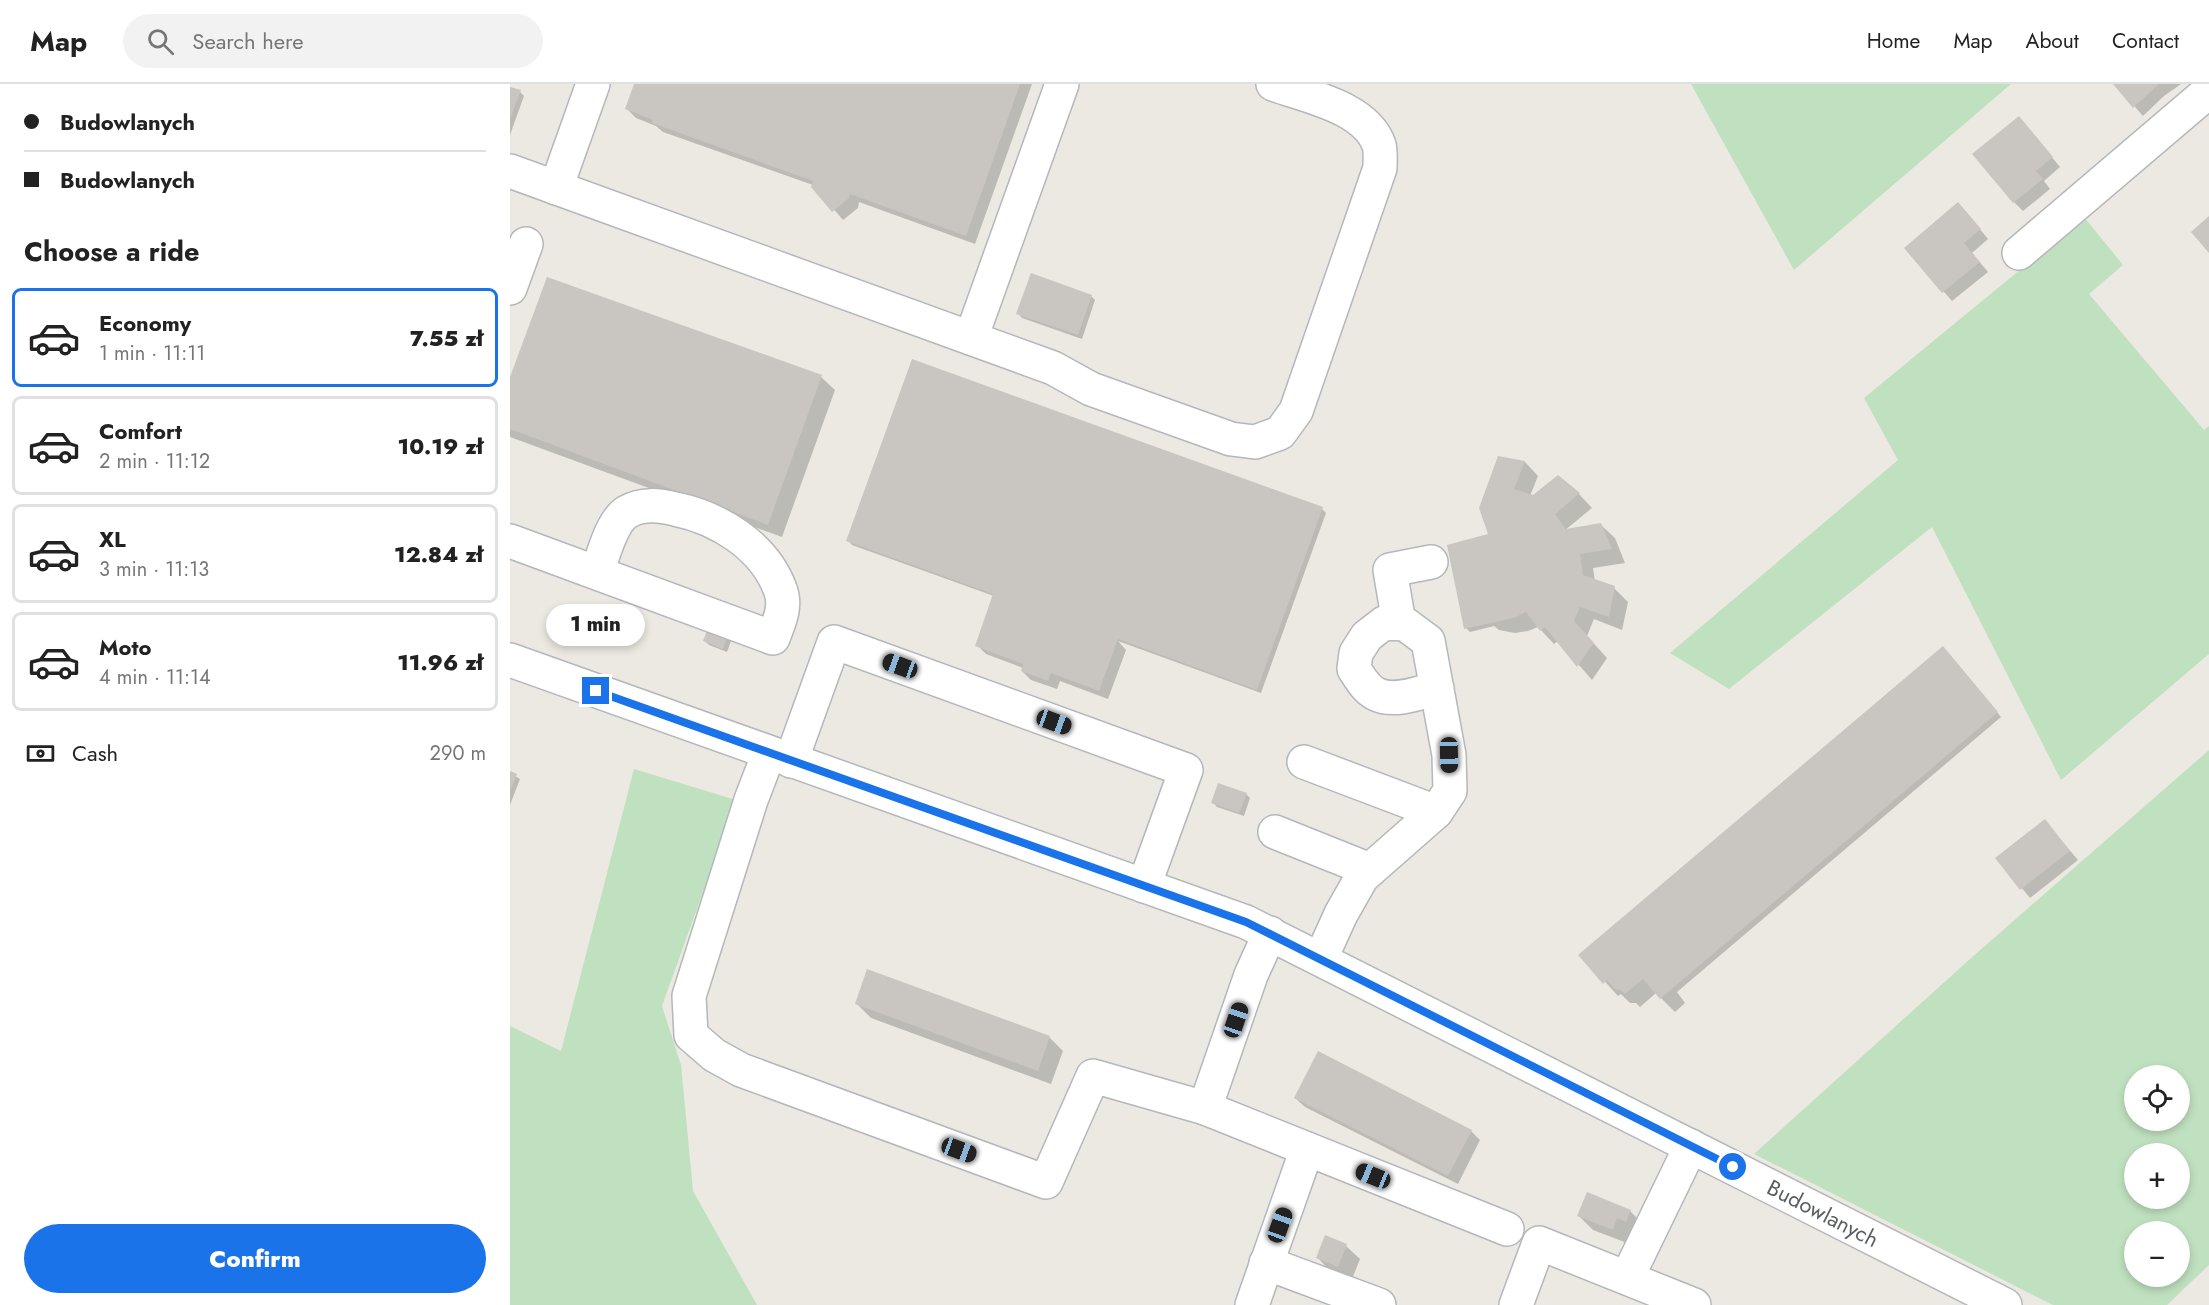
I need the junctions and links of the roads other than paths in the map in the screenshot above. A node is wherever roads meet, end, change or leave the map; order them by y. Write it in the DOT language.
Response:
graph roads {
  1 [pos="594,84"];
  2 [pos="1062,84"];
  3 [pos="1273,84"];
  4 [pos="2209,91"];
  5 [pos="510,171"];
  6 [pos="556,188"];
  7 [pos="526,244"];
  8 [pos="2019,253"];
  9 [pos="510,288"];
  10 [pos="971,338"];
  11 [pos="510,541"];
  12 [pos="1431,562"];
  13 [pos="597,573"];
  14 [pos="1399,623"];
  15 [pos="510,660"];
  16 [pos="1437,688"];
  17 [pos="780,757"];
  18 [pos="1304,762"];
  19 [pos="1436,812"];
  20 [pos="1275,832"];
  21 [pos="1370,870"];
  22 [pos="1144,886"];
  23 [pos="1269,933"];
  24 [pos="1321,958"];
  25 [pos="1205,1108"];
  26 [pos="1691,1146"];
  27 [pos="1307,1149"];
  28 [pos="1507,1229"];
  29 [pos="1266,1263"];
  30 [pos="1627,1278"];
  31 [pos="1252,1305"];
  32 [pos="1379,1305"];
  33 [pos="1516,1305"];
  34 [pos="1694,1305"];
  35 [pos="2005,1305"];
  1 -- 6 [label="street"];
  2 -- 10 [label="street"];
  3 -- 10 [label="street"];
  4 -- 8 [label="street"];
  5 -- 6 [label="street"];
  6 -- 10 [label="street"];
  7 -- 9 [label="street"];
  11 -- 13 [label="street"];
  12 -- 14 [label="street"];
  13 -- 13 [label="street"];
  14 -- 16 [label="street"];
  14 -- 16 [label="street"];
  15 -- 17 [label="street, Budowlanych"];
  16 -- 19 [label="street"];
  17 -- 22 [label="street, Budowlanych"];
  17 -- 22 [label="street"];
  17 -- 25 [label="street"];
  18 -- 19 [label="street"];
  19 -- 21 [label="street"];
  20 -- 21 [label="street"];
  21 -- 24 [label="street"];
  22 -- 23 [label="street, Budowlanych"];
  23 -- 24 [label="street, Budowlanych"];
  23 -- 25 [label="street"];
  24 -- 26 [label="street, Budowlanych"];
  25 -- 27 [label="street"];
  26 -- 30 [label="street"];
  26 -- 35 [label="street, Budowlanych"];
  27 -- 28 [label="street"];
  27 -- 29 [label="street"];
  29 -- 31 [label="street"];
  29 -- 32 [label="street"];
  30 -- 33 [label="street"];
  30 -- 34 [label="street"];
}
